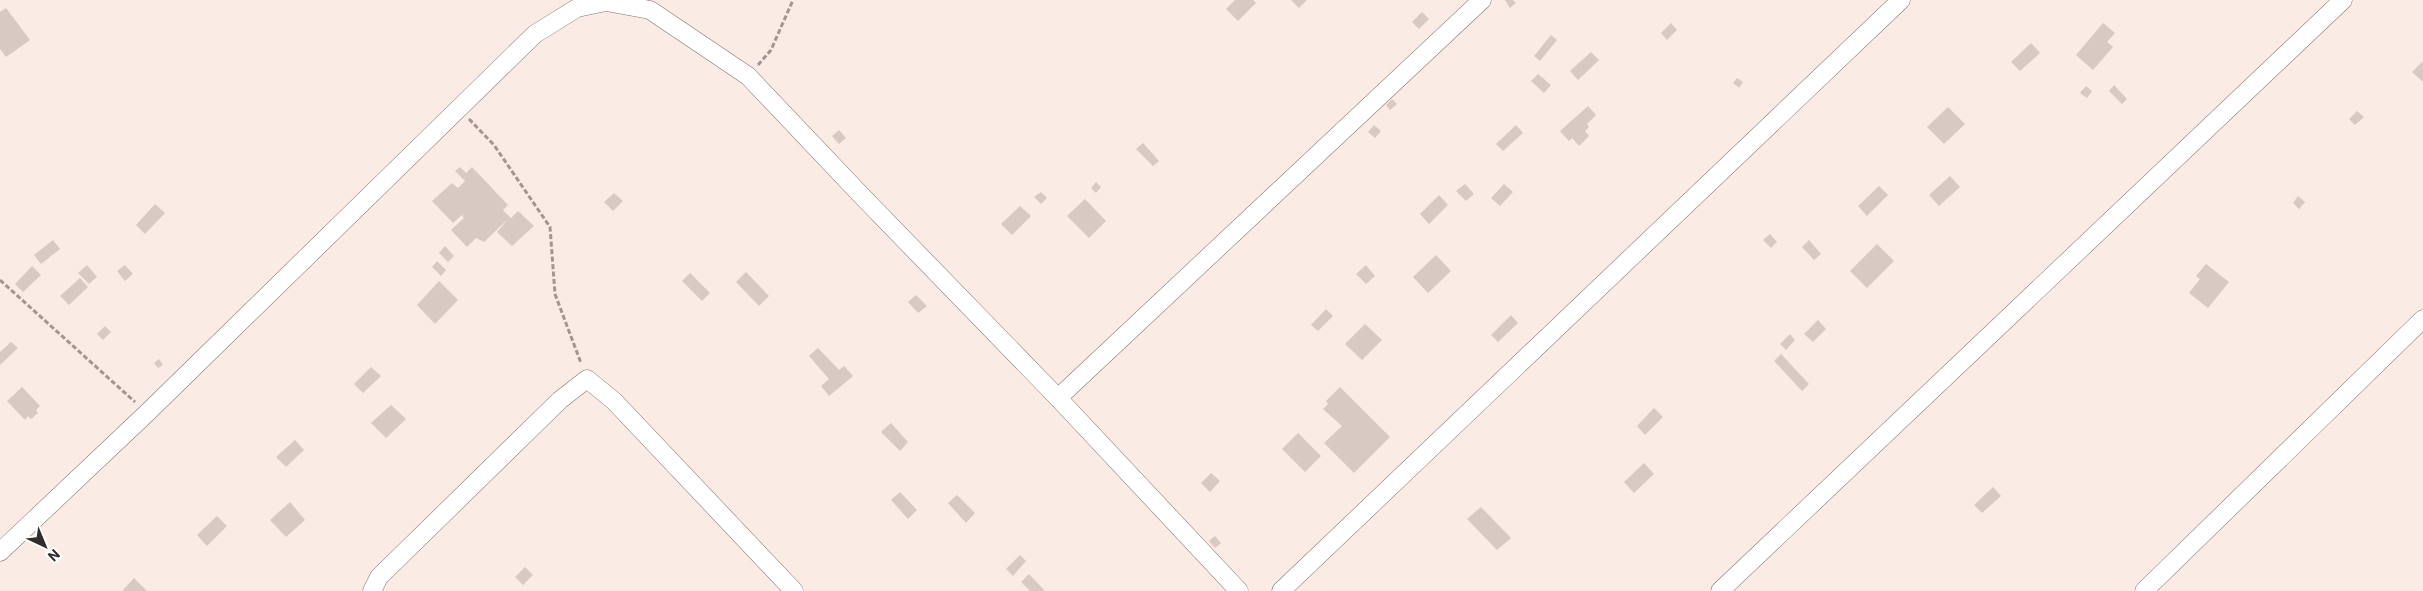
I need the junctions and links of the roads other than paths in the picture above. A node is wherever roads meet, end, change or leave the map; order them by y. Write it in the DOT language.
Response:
graph roads {
  1 [pos="1482,0"];
  2 [pos="1901,0"];
  3 [pos="2343,0"];
  4 [pos="2423,319"];
  5 [pos="1058,398"];
  6 [pos="0,552"];
  7 [pos="372,591"];
  8 [pos="794,591"];
  9 [pos="1238,591"];
  10 [pos="1281,591"];
  11 [pos="1720,591"];
  12 [pos="2144,591"];
  1 -- 5 [label="street"];
  2 -- 10 [label="street"];
  3 -- 11 [label="street"];
  4 -- 12 [label="street"];
  5 -- 6 [label="street"];
  5 -- 9 [label="street"];
  7 -- 8 [label="street"];
}
